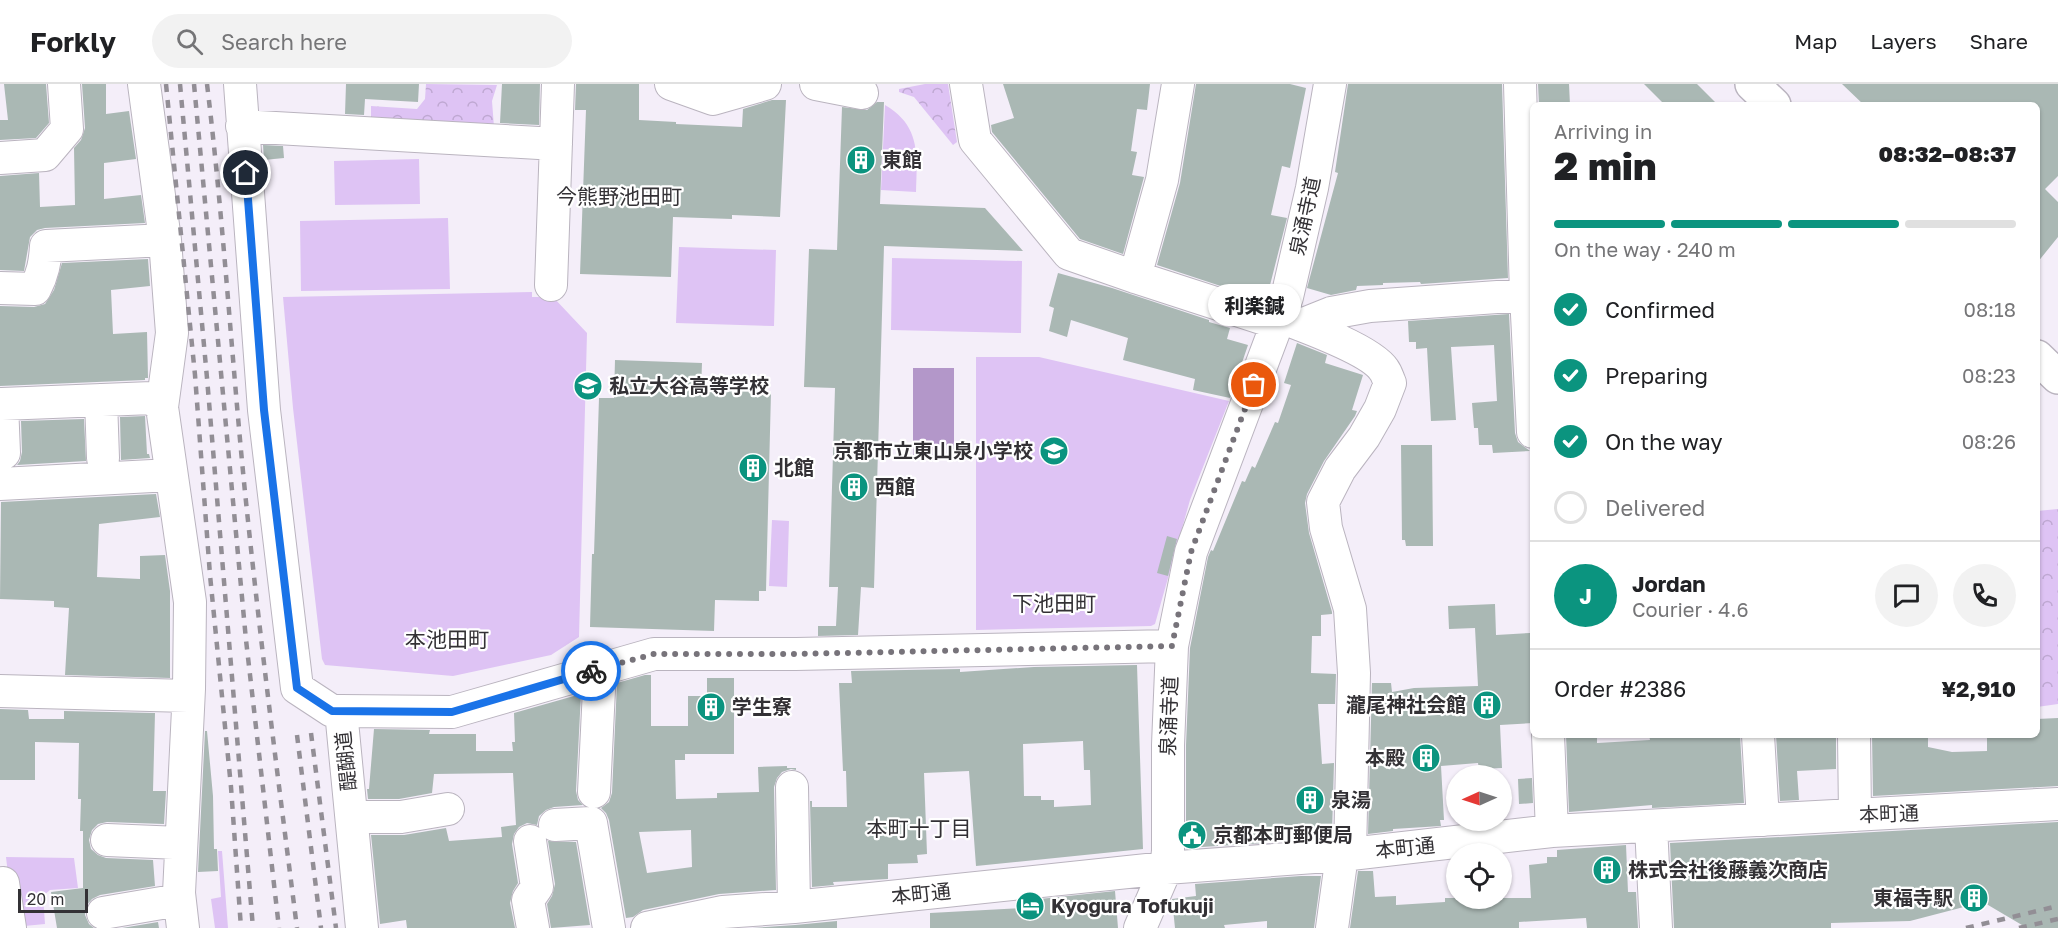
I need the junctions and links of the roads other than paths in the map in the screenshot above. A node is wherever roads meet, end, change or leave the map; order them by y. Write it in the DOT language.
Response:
graph roads {
  1 [pos="64,84"];
  2 [pos="144,84"];
  3 [pos="240,84"];
  4 [pos="558,84"];
  5 [pos="671,84"];
  6 [pos="765,84"];
  7 [pos="816,84"];
  8 [pos="966,84"];
  9 [pos="1178,84"];
  10 [pos="1330,84"];
  11 [pos="1520,84"];
  12 [pos="1752,84"];
  13 [pos="862,93"];
  14 [pos="1771,102"];
  15 [pos="242,126"];
  16 [pos="556,144"];
  17 [pos="0,158"];
  18 [pos="165,240"];
  19 [pos="1529,244"];
  20 [pos="1135,277"];
  21 [pos="551,285"];
  22 [pos="0,288"];
  23 [pos="1526,295"];
  24 [pos="1286,322"];
  25 [pos="1530,348"];
  26 [pos="2040,360"];
  27 [pos="2058,377"];
  28 [pos="101,400"];
  29 [pos="162,407"];
  30 [pos="3,453"];
  31 [pos="103,458"];
  32 [pos="171,475"];
  33 [pos="0,484"];
  34 [pos="1172,646"];
  35 [pos="600,669"];
  36 [pos="0,691"];
  37 [pos="188,696"];
  38 [pos="340,711"];
  39 [pos="1548,738"];
  40 [pos="1758,738"];
  41 [pos="1854,738"];
  42 [pos="792,787"];
  43 [pos="594,792"];
  44 [pos="2058,804"];
  45 [pos="448,809"];
  46 [pos="1855,815"];
  47 [pos="352,817"];
  48 [pos="1763,819"];
  49 [pos="1651,826"];
  50 [pos="1552,831"];
  51 [pos="107,840"];
  52 [pos="180,843"];
  53 [pos="1346,854"];
  54 [pos="1166,868"];
  55 [pos="0,884"];
  56 [pos="794,907"];
  57 [pos="103,913"];
  58 [pos="181,914"];
  59 [pos="6,926"];
  60 [pos="362,928"];
  61 [pos="533,928"];
  62 [pos="609,928"];
  63 [pos="647,928"];
  64 [pos="1140,928"];
  65 [pos="1332,928"];
  66 [pos="1656,928"];
  1 -- 17 [label="street"];
  2 -- 18 [label="street"];
  3 -- 15 [label="street, 醍醐道"];
  4 -- 16 [label="street"];
  5 -- 6 [label="street"];
  7 -- 13 [label="street"];
  8 -- 20 [label="street"];
  9 -- 20 [label="street"];
  10 -- 24 [label="street, 泉涌寺道"];
  11 -- 19 [label="street"];
  12 -- 14 [label="main road"];
  15 -- 16 [label="street"];
  15 -- 38 [label="street, 醍醐道"];
  16 -- 21 [label="street"];
  18 -- 22 [label="street"];
  18 -- 29 [label="street"];
  19 -- 23 [label="street"];
  20 -- 24 [label="street"];
  23 -- 24 [label="street"];
  23 -- 25 [label="street"];
  24 -- 34 [label="street, 泉涌寺道"];
  24 -- 53 [label="street"];
  26 -- 27 [label="main road"];
  28 -- 29 [label="street"];
  28 -- 30 [label="street"];
  28 -- 31 [label="street"];
  29 -- 32 [label="street"];
  32 -- 33 [label="street"];
  32 -- 37 [label="street"];
  34 -- 35 [label="street"];
  34 -- 54 [label="street, 泉涌寺道"];
  35 -- 38 [label="street"];
  35 -- 43 [label="street"];
  36 -- 37 [label="street"];
  37 -- 52 [label="street"];
  38 -- 47 [label="street, 醍醐道"];
  39 -- 50 [label="street"];
  40 -- 48 [label="street"];
  41 -- 46 [label="street"];
  42 -- 56 [label="street"];
  44 -- 46 [label="street, 本町通"];
  45 -- 47 [label="street"];
  46 -- 48 [label="street, 本町通"];
  47 -- 60 [label="street, 醍醐道"];
  48 -- 49 [label="street, 本町通"];
  49 -- 50 [label="street, 本町通"];
  49 -- 66 [label="street"];
  50 -- 53 [label="street, 本町通"];
  51 -- 52 [label="street"];
  52 -- 58 [label="street"];
  53 -- 54 [label="street, 本町通"];
  53 -- 65 [label="street"];
  54 -- 56 [label="street, 本町通"];
  54 -- 64 [label="street, 泉涌寺道"];
  55 -- 59 [label="street"];
  56 -- 63 [label="street, 本町通"];
  57 -- 58 [label="street"];
  61 -- 62 [label="street"];
}
